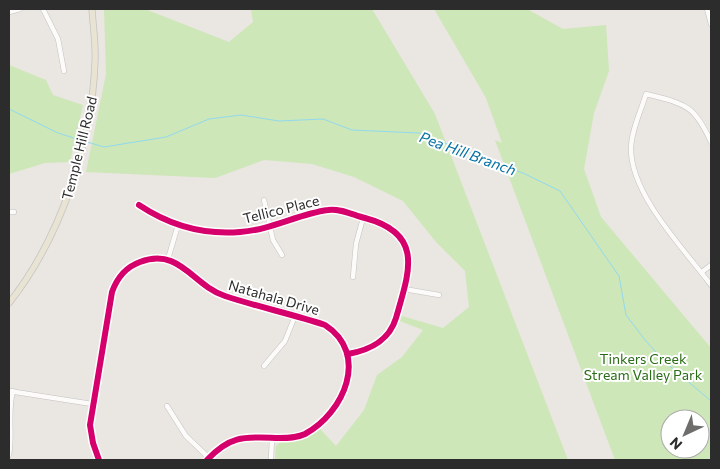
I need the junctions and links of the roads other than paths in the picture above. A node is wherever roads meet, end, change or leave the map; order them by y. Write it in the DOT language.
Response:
graph roads {
  1 [pos="20,9"];
  2 [pos="43,9"];
  3 [pos="92,9"];
  4 [pos="706,9"];
  5 [pos="9,12"];
  6 [pos="711,24"];
  7 [pos="64,71"];
  8 [pos="711,142"];
  9 [pos="264,200"];
  10 [pos="139,205"];
  11 [pos="363,218"];
  12 [pos="178,225"];
  13 [pos="270,227"];
  14 [pos="282,255"];
  15 [pos="168,259"];
  16 [pos="711,265"];
  17 [pos="702,272"];
  18 [pos="353,277"];
  19 [pos="711,285"];
  20 [pos="404,289"];
  21 [pos="439,295"];
  22 [pos="9,303"];
  23 [pos="295,316"];
  24 [pos="348,354"];
  25 [pos="264,366"];
  26 [pos="11,391"];
  27 [pos="92,404"];
  28 [pos="167,406"];
  29 [pos="10,437"];
  30 [pos="272,438"];
  31 [pos="9,455"];
  32 [pos="208,459"];
  33 [pos="99,460"];
  34 [pos="271,460"];
  1 -- 5 [label="street"];
  2 -- 7 [label="street"];
  3 -- 22 [label="main road, Temple Hill Road"];
  4 -- 6 [label="street"];
  8 -- 17 [label="street"];
  9 -- 13 [label="street"];
  10 -- 12 [label="street, Tellico Place"];
  11 -- 13 [label="street, Tellico Place"];
  11 -- 18 [label="street"];
  11 -- 20 [label="street, Tellico Place"];
  12 -- 13 [label="street, Tellico Place"];
  12 -- 15 [label="street"];
  13 -- 14 [label="street"];
  15 -- 23 [label="street, Natahala Drive"];
  15 -- 27 [label="street"];
  16 -- 17 [label="street"];
  17 -- 19 [label="street"];
  20 -- 21 [label="street"];
  20 -- 24 [label="street, Tellico Place"];
  23 -- 24 [label="street, Natahala Drive"];
  23 -- 25 [label="street"];
  24 -- 30 [label="street"];
  26 -- 27 [label="street"];
  26 -- 29 [label="street"];
  27 -- 33 [label="street"];
  28 -- 32 [label="street"];
  29 -- 31 [label="street"];
  30 -- 32 [label="street"];
  30 -- 34 [label="street"];
}
